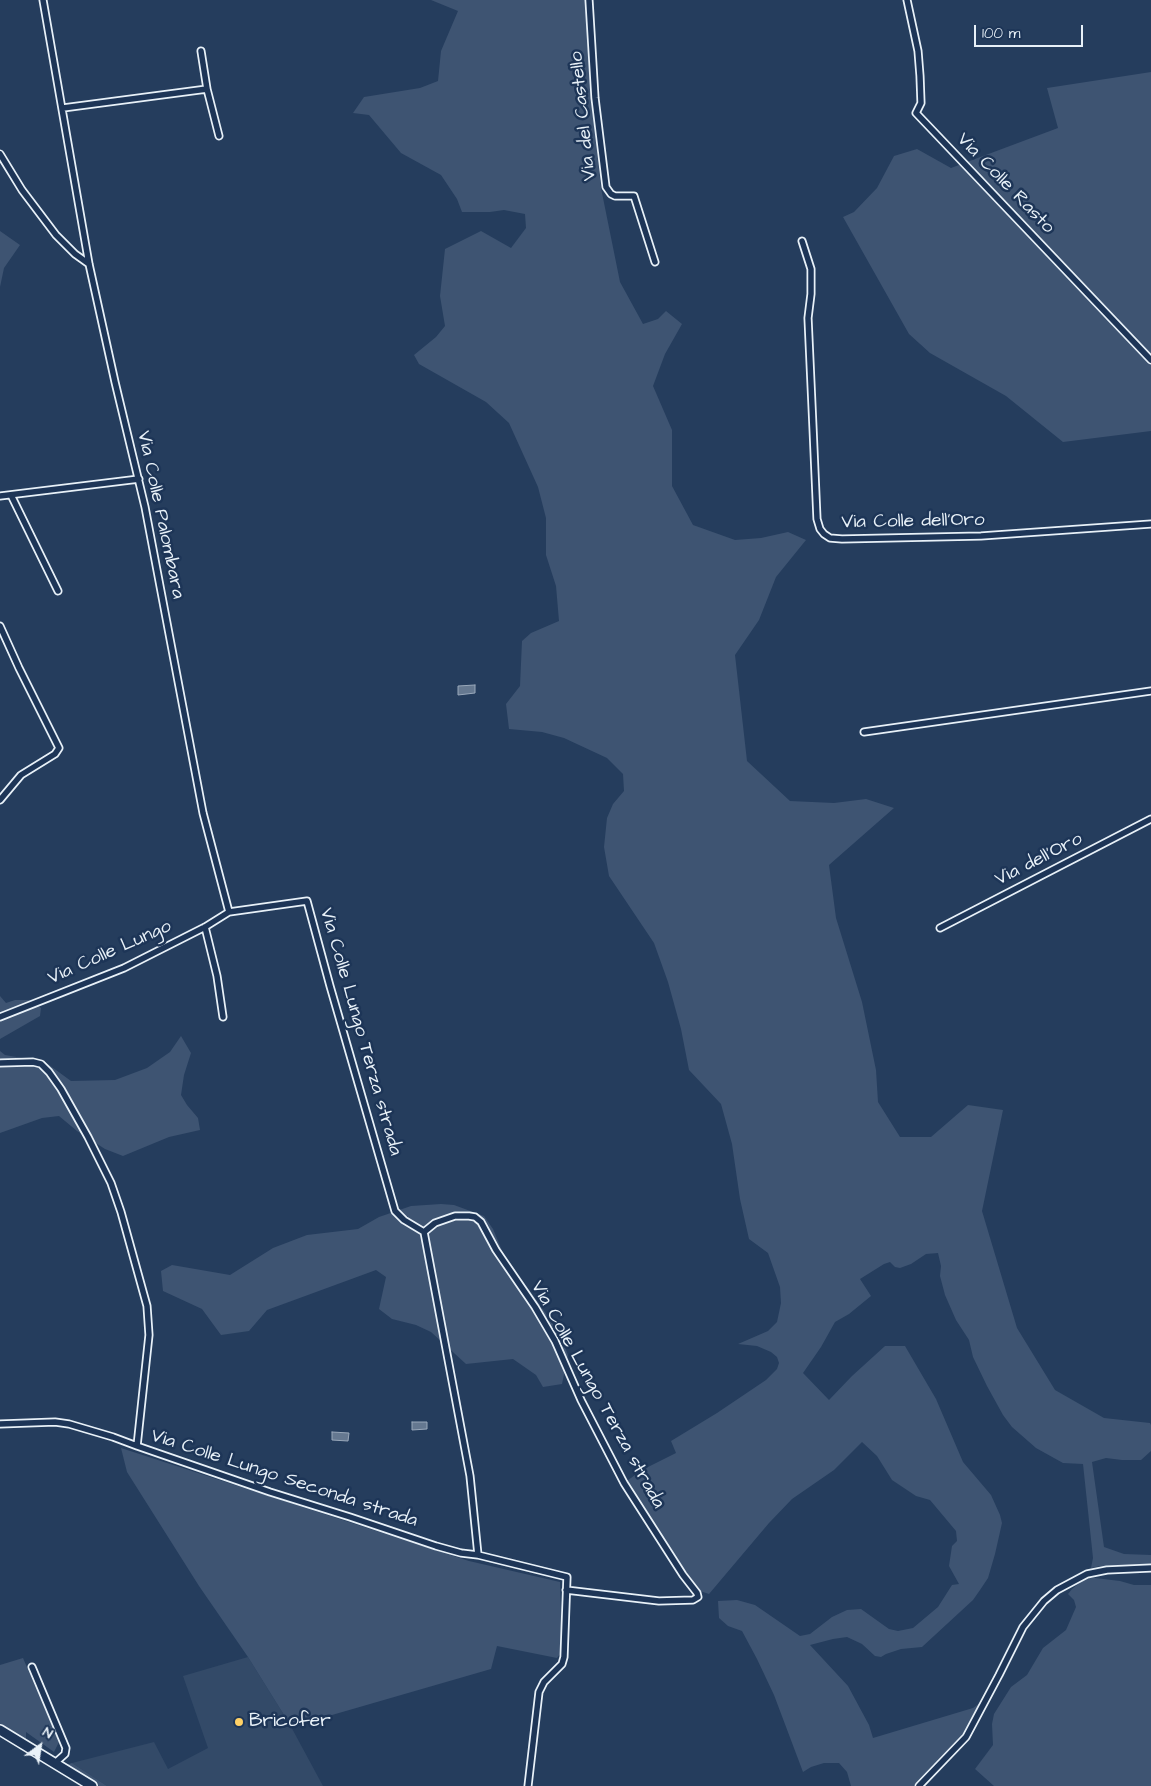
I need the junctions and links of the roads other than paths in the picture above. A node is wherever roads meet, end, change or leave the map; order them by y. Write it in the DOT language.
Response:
graph roads {
  1 [pos="43,0"];
  2 [pos="589,0"];
  3 [pos="907,0"];
  4 [pos="201,51"];
  5 [pos="207,89"];
  6 [pos="63,108"];
  7 [pos="219,136"];
  8 [pos="0,154"];
  9 [pos="802,241"];
  10 [pos="655,262"];
  11 [pos="89,264"];
  12 [pos="1151,360"];
  13 [pos="138,479"];
  14 [pos="11,495"];
  15 [pos="0,496"];
  16 [pos="1151,524"];
  17 [pos="58,591"];
  18 [pos="0,626"];
  19 [pos="1151,691"];
  20 [pos="864,732"];
  21 [pos="0,800"];
  22 [pos="1151,819"];
  23 [pos="229,912"];
  24 [pos="205,926"];
  25 [pos="940,928"];
  26 [pos="0,1017"];
  27 [pos="223,1017"];
  28 [pos="0,1063"];
  29 [pos="424,1232"];
  30 [pos="0,1424"];
  31 [pos="137,1446"];
  32 [pos="478,1554"];
  33 [pos="1151,1568"];
  34 [pos="566,1590"];
  35 [pos="32,1667"];
  36 [pos="0,1730"];
  37 [pos="55,1763"];
  38 [pos="92,1786"];
  39 [pos="528,1786"];
  40 [pos="919,1786"];
  1 -- 6 [label="street, Via Colle Palombara"];
  2 -- 10 [label="street, Via del Castello"];
  3 -- 12 [label="street, Via Colle Rasto"];
  4 -- 5 [label="street"];
  5 -- 6 [label="street"];
  5 -- 7 [label="street"];
  6 -- 11 [label="street, Via Colle Palombara"];
  8 -- 11 [label="street"];
  9 -- 16 [label="street, Via Colle dell'Oro"];
  11 -- 13 [label="street, Via Colle Palombara"];
  13 -- 14 [label="street"];
  13 -- 23 [label="street, Via Colle Palombara"];
  14 -- 15 [label="street"];
  14 -- 17 [label="street"];
  18 -- 21 [label="street"];
  19 -- 20 [label="street"];
  22 -- 25 [label="street, Via dell'Oro"];
  23 -- 24 [label="street, Via Colle Lungo"];
  23 -- 29 [label="street, Via Colle Lungo Terza strada"];
  24 -- 26 [label="street, Via Colle Lungo"];
  24 -- 27 [label="street"];
  28 -- 31 [label="street, Via Colle Lungo Seconda strada"];
  29 -- 32 [label="street"];
  29 -- 34 [label="street, Via Colle Lungo Terza strada"];
  30 -- 31 [label="street"];
  31 -- 32 [label="street, Via Colle Lungo Seconda strada"];
  32 -- 34 [label="street"];
  33 -- 40 [label="street"];
  34 -- 39 [label="street"];
  35 -- 37 [label="street"];
  36 -- 37 [label="main road"];
  37 -- 38 [label="main road"];
}
